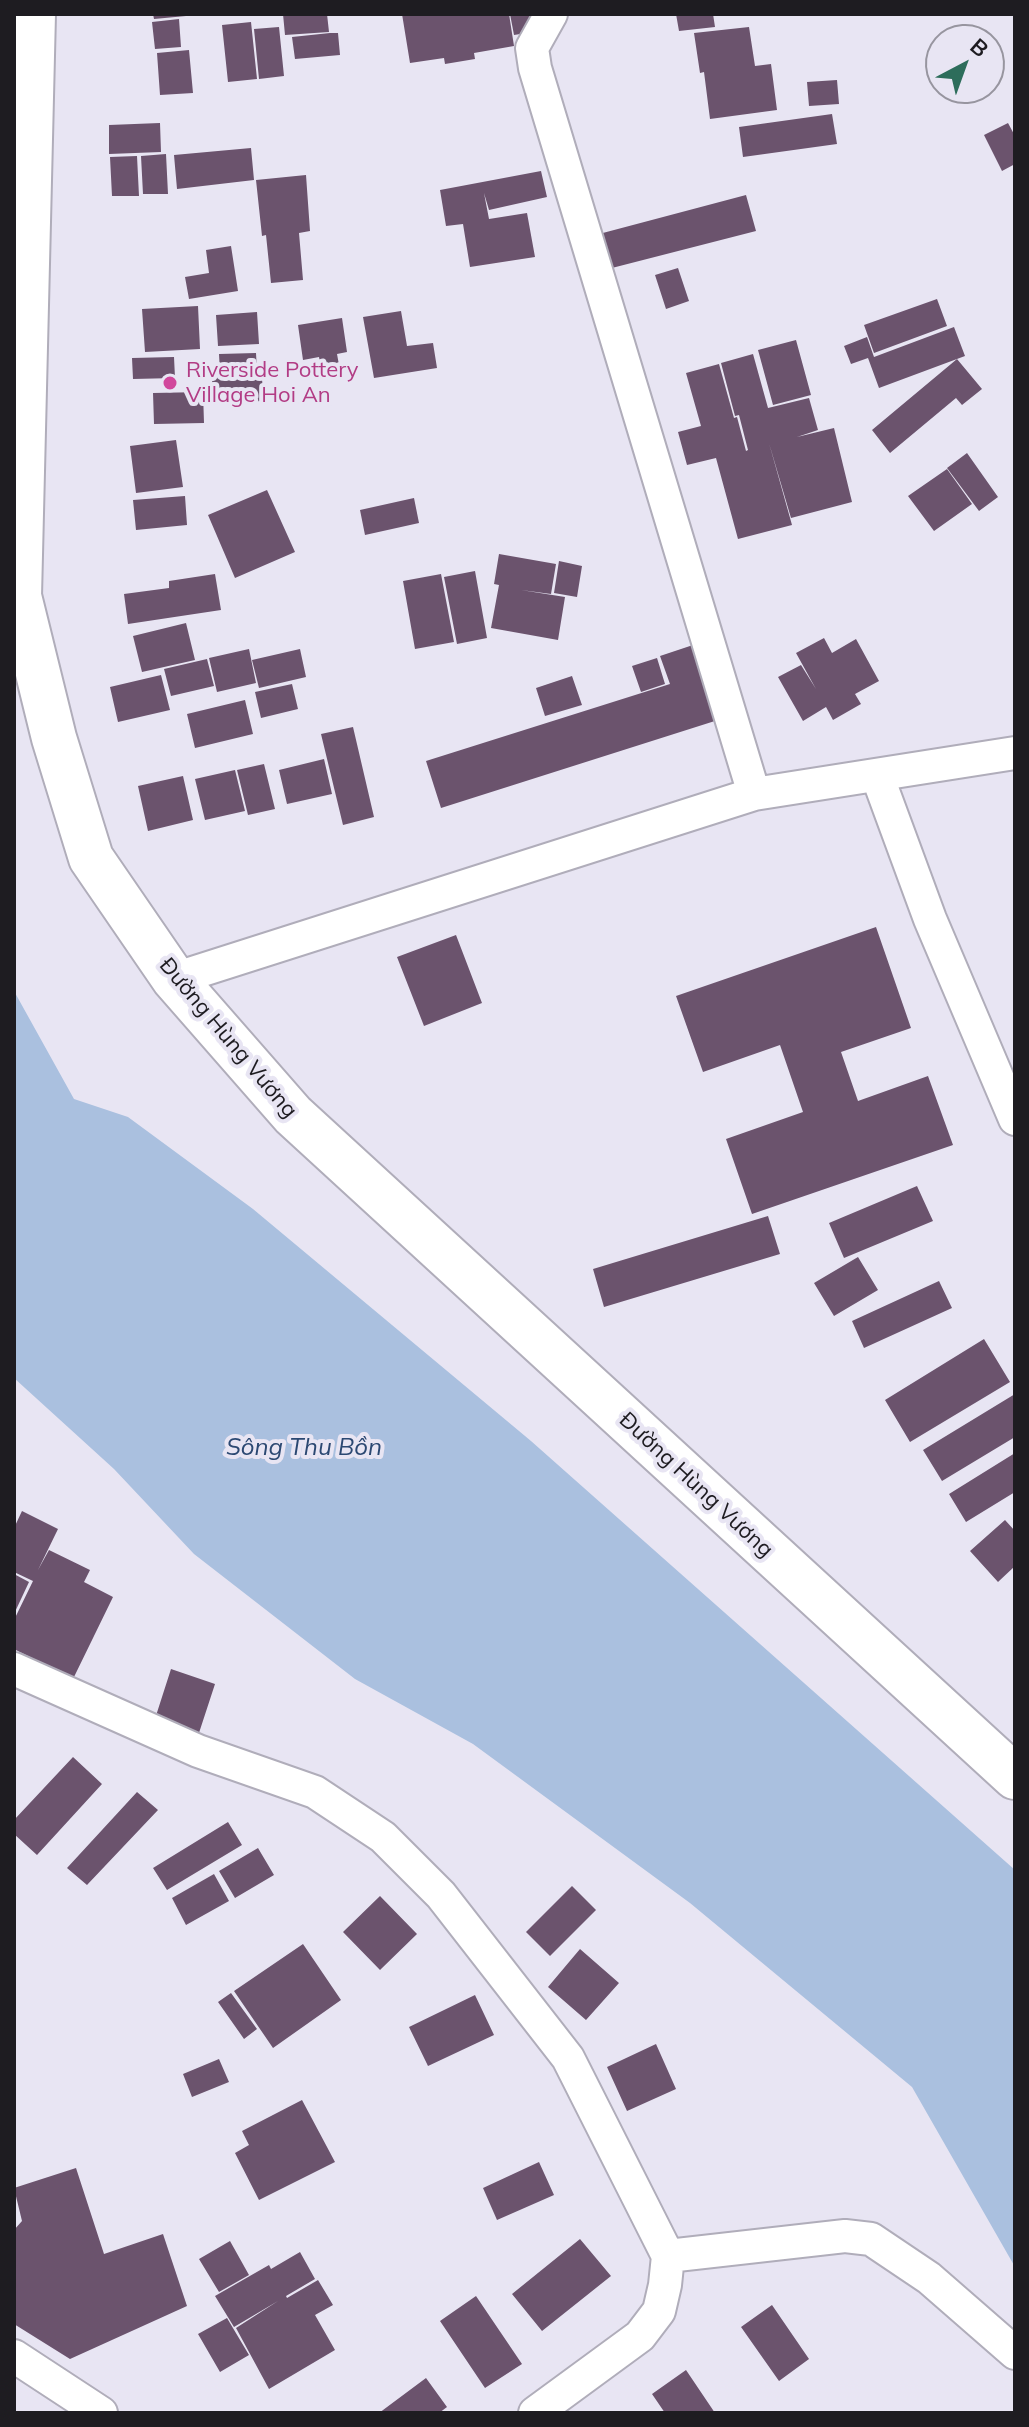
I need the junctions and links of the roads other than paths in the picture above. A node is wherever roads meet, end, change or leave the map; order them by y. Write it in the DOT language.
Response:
graph roads {
  1 [pos="33,14"];
  2 [pos="551,14"];
  3 [pos="1015,753"];
  4 [pos="877,775"];
  5 [pos="754,794"];
  6 [pos="174,979"];
  7 [pos="1015,1119"];
  8 [pos="14,1669"];
  9 [pos="1015,1777"];
  10 [pos="668,2256"];
  11 [pos="1015,2353"];
  12 [pos="14,2356"];
  13 [pos="101,2413"];
  14 [pos="535,2413"];
  1 -- 6 [label="main road, Đường Hùng Vương"];
  2 -- 5 [label="street"];
  3 -- 4 [label="street"];
  4 -- 5 [label="street"];
  4 -- 7 [label="street"];
  5 -- 6 [label="street"];
  6 -- 9 [label="main road, Đường Hùng Vương"];
  8 -- 10 [label="street"];
  10 -- 11 [label="street"];
  10 -- 14 [label="street"];
  12 -- 13 [label="street"];
}
